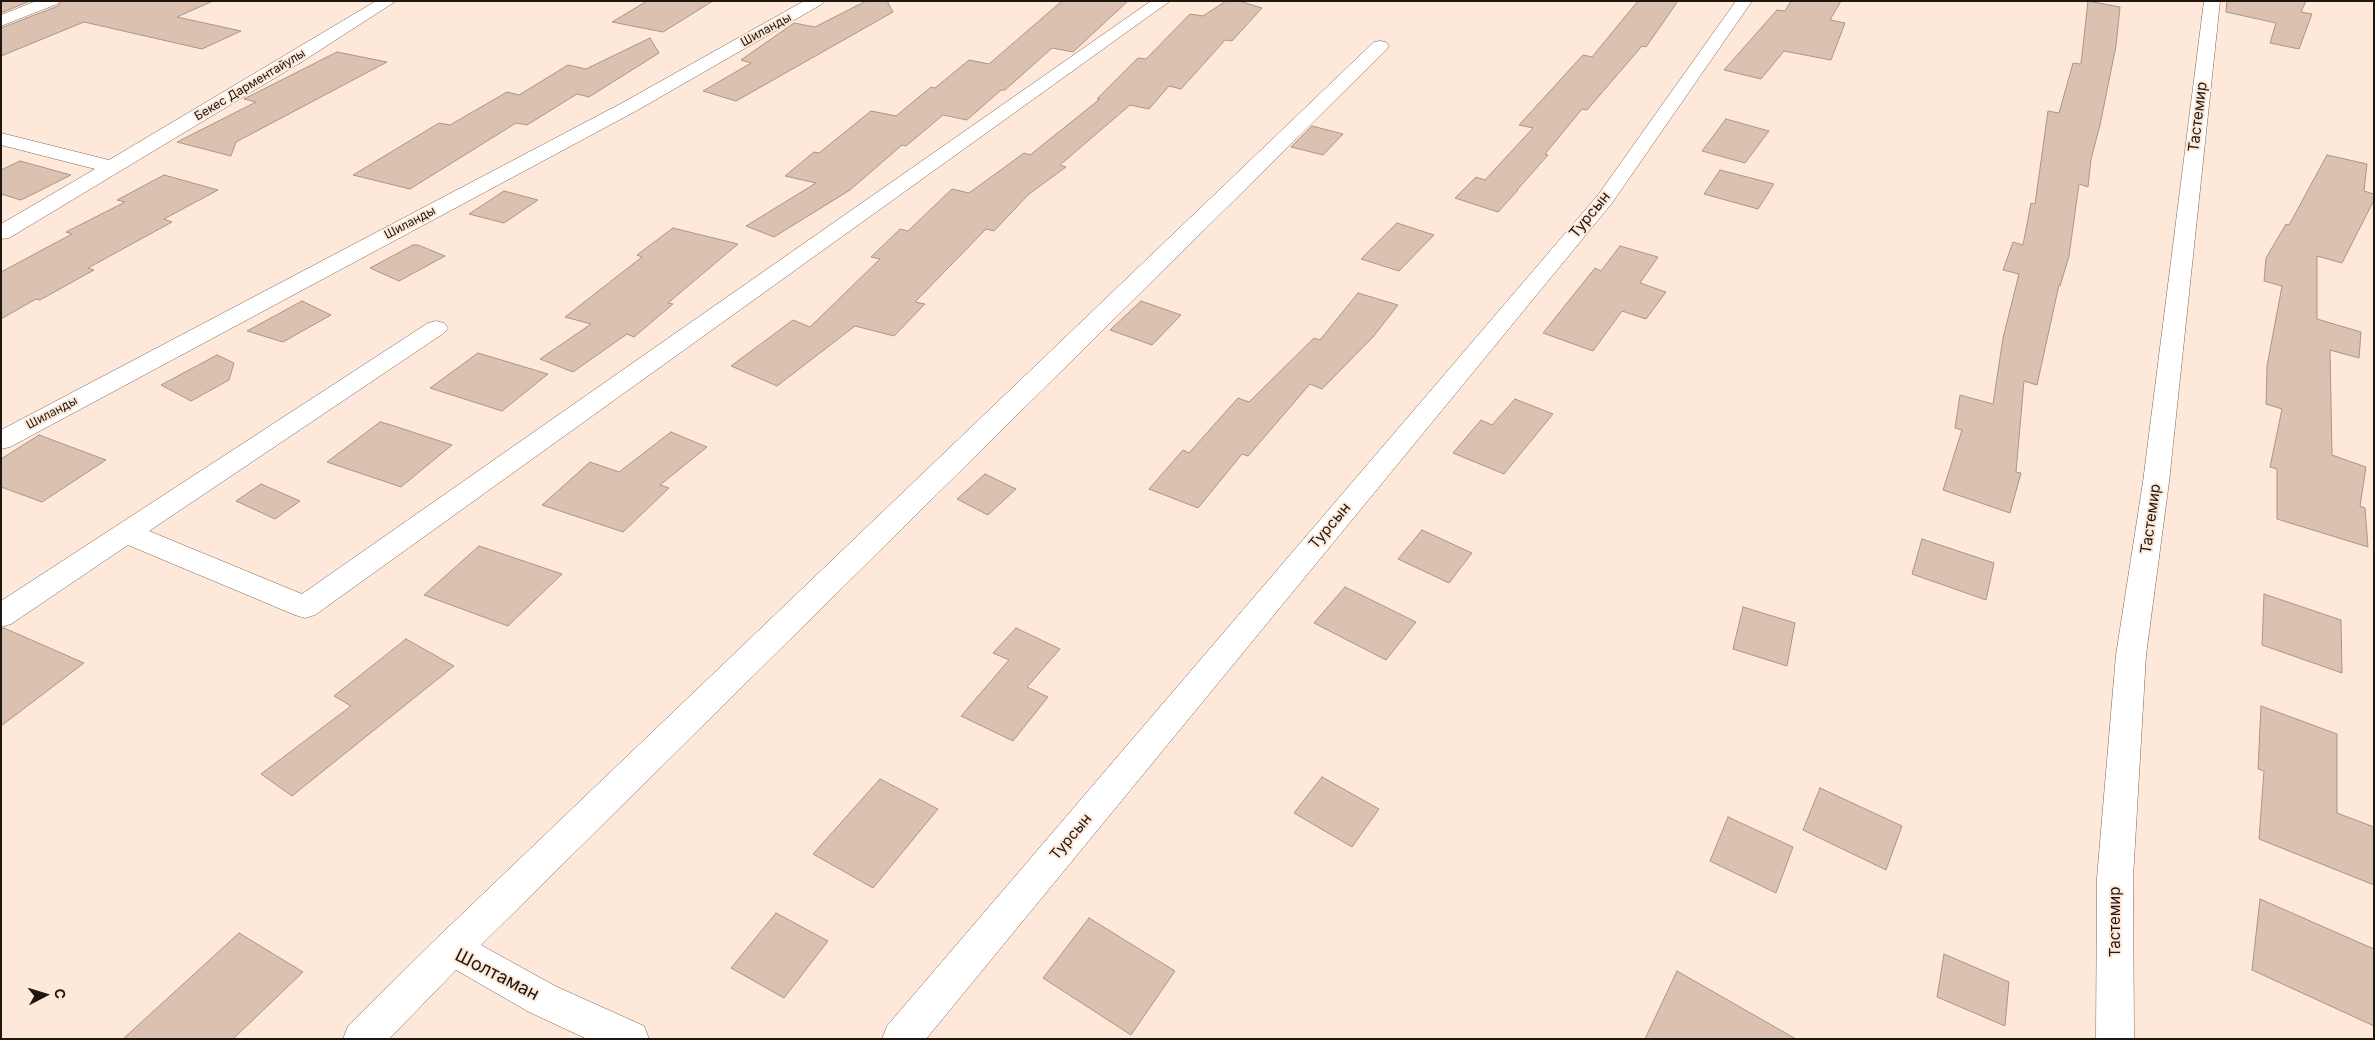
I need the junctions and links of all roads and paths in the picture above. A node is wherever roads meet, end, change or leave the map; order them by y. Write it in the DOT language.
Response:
graph roads {
  1 [pos="51,1"];
  2 [pos="388,1"];
  3 [pos="816,1"];
  4 [pos="1162,1"];
  5 [pos="1744,1"];
  6 [pos="2212,1"];
  7 [pos="1,21"];
  8 [pos="1380,46"];
  9 [pos="1,139"];
  10 [pos="112,167"];
  11 [pos="1,233"];
  12 [pos="436,328"];
  13 [pos="1,441"];
  14 [pos="126,533"];
  15 [pos="1,616"];
  16 [pos="452,948"];
  17 [pos="362,1039"];
  18 [pos="630,1039"];
  19 [pos="901,1039"];
  20 [pos="2115,1039"];
  1 -- 7 [label="street"];
  2 -- 10 [label="street, Бекес Дарментайулы"];
  3 -- 13 [label="street, Шиланды"];
  4 -- 14 [label="street"];
  5 -- 19 [label="street, Турсын"];
  6 -- 20 [label="street, Тастемир"];
  8 -- 16 [label="street"];
  9 -- 10 [label="street"];
  10 -- 11 [label="street, Бекес Дарментайулы"];
  12 -- 14 [label="street"];
  14 -- 15 [label="street"];
  16 -- 17 [label="street, Шолтаман"];
  16 -- 18 [label="street, Шолтаман"];
}
